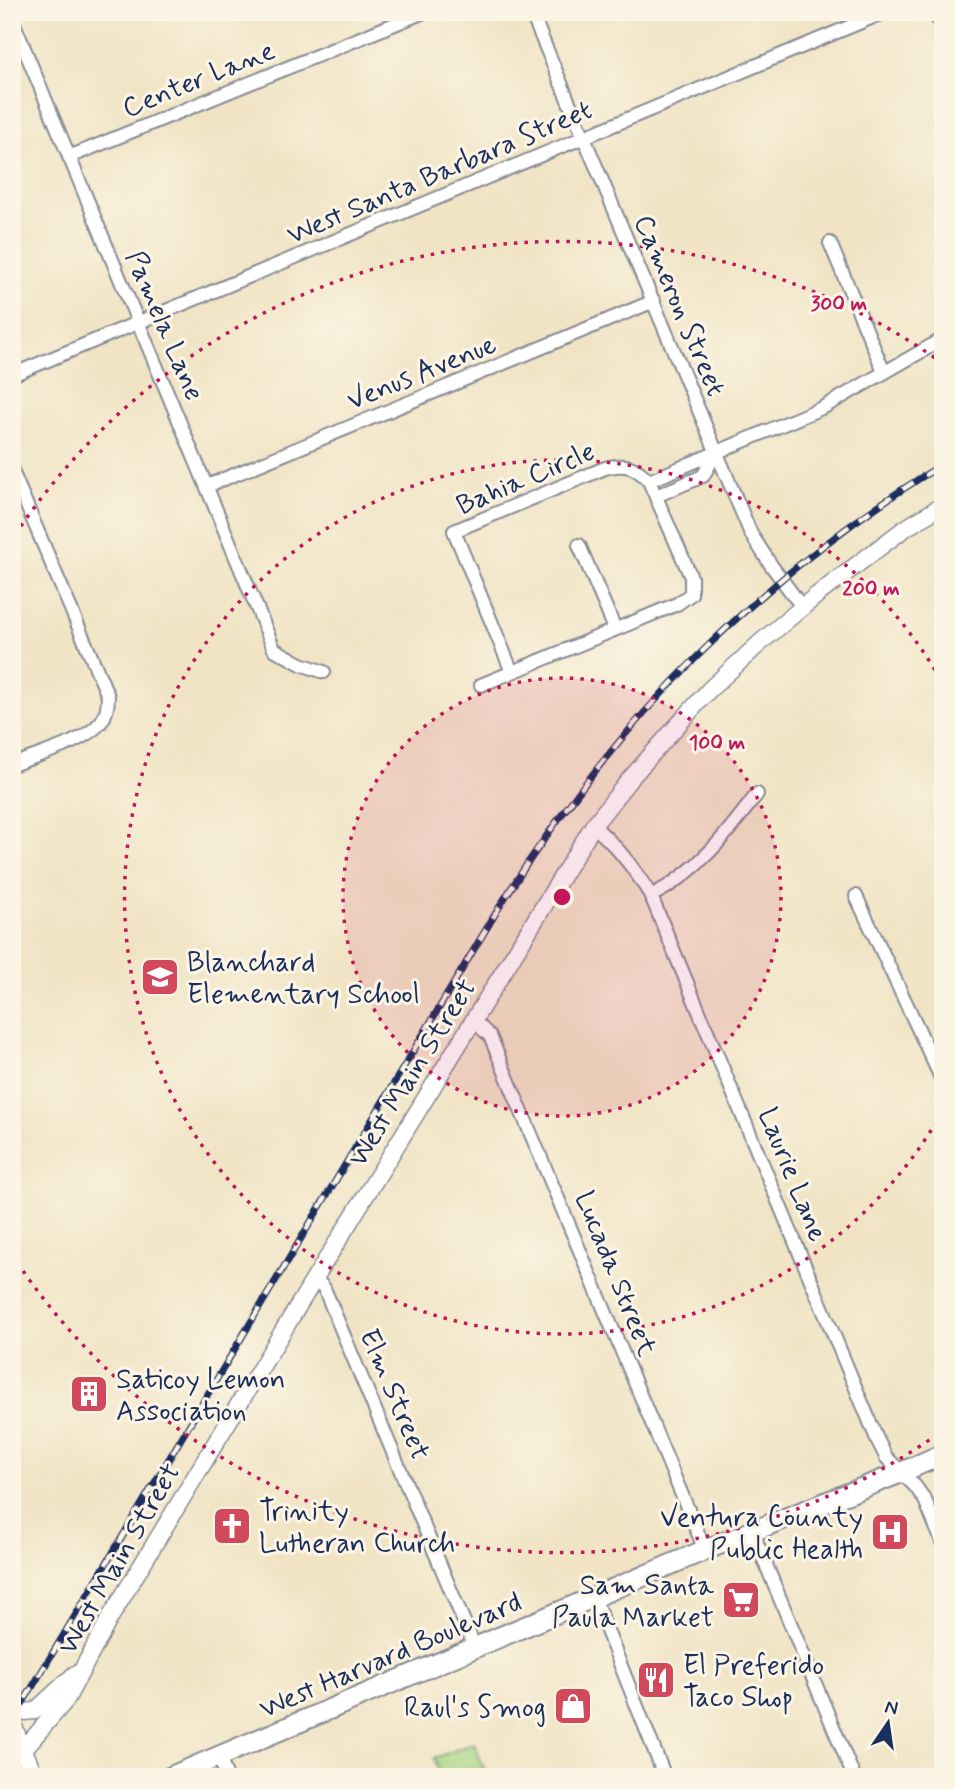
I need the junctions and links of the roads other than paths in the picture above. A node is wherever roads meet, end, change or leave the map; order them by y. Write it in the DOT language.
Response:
graph roads {
  1 [pos="424,12"];
  2 [pos="531,12"];
  3 [pos="885,12"];
  4 [pos="935,12"];
  5 [pos="12,19"];
  6 [pos="943,31"];
  7 [pos="585,137"];
  8 [pos="69,157"];
  9 [pos="830,243"];
  10 [pos="654,301"];
  11 [pos="139,322"];
  12 [pos="943,339"];
  13 [pos="884,372"];
  14 [pos="12,375"];
  15 [pos="716,453"];
  16 [pos="12,471"];
  17 [pos="649,481"];
  18 [pos="206,486"];
  19 [pos="656,496"];
  20 [pos="943,505"];
  21 [pos="579,545"];
  22 [pos="802,607"];
  23 [pos="615,629"];
  24 [pos="324,672"];
  25 [pos="512,672"];
  26 [pos="481,685"];
  27 [pos="12,765"];
  28 [pos="757,794"];
  29 [pos="593,826"];
  30 [pos="651,896"];
  31 [pos="856,896"];
  32 [pos="474,1021"];
  33 [pos="943,1082"];
  34 [pos="315,1278"];
  35 [pos="943,1454"];
  36 [pos="900,1473"];
  37 [pos="752,1531"];
  38 [pos="943,1544"];
  39 [pos="705,1550"];
  40 [pos="594,1598"];
  41 [pos="475,1648"];
  42 [pos="89,1660"];
  43 [pos="12,1713"];
  44 [pos="12,1721"];
  45 [pos="23,1750"];
  46 [pos="219,1757"];
  47 [pos="34,1777"];
  48 [pos="170,1777"];
  49 [pos="227,1777"];
  50 [pos="665,1777"];
  51 [pos="854,1777"];
  1 -- 8 [label="street, Center Lane"];
  2 -- 7 [label="street, Cameron Street"];
  3 -- 7 [label="street, West Santa Barbara Street"];
  4 -- 6 [label="street"];
  5 -- 8 [label="street, Pamela Lane"];
  7 -- 10 [label="street, Cameron Street"];
  7 -- 11 [label="street, West Santa Barbara Street"];
  8 -- 11 [label="street, Pamela Lane"];
  9 -- 13 [label="street"];
  10 -- 15 [label="street, Cameron Street"];
  10 -- 18 [label="street, Venus Avenue"];
  11 -- 14 [label="street, West Santa Barbara Street"];
  11 -- 18 [label="street, Pamela Lane"];
  12 -- 13 [label="street"];
  13 -- 15 [label="street"];
  15 -- 17 [label="street"];
  15 -- 19 [label="street"];
  15 -- 22 [label="street, Cameron Street"];
  16 -- 27 [label="street"];
  17 -- 19 [label="street"];
  17 -- 25 [label="street, Bahia Circle"];
  18 -- 24 [label="street, Pamela Lane"];
  19 -- 23 [label="street"];
  20 -- 22 [label="street, West Main Street"];
  21 -- 23 [label="street"];
  22 -- 29 [label="street, West Main Street"];
  23 -- 25 [label="street"];
  25 -- 26 [label="street"];
  28 -- 30 [label="street"];
  29 -- 30 [label="street, Laurie Lane"];
  29 -- 32 [label="street, West Main Street"];
  30 -- 36 [label="street, Laurie Lane"];
  31 -- 33 [label="street"];
  32 -- 34 [label="street, West Main Street"];
  32 -- 39 [label="street, Lucada Street"];
  34 -- 41 [label="street, Elm Street"];
  34 -- 42 [label="street, West Main Street"];
  35 -- 36 [label="main road, West Harvard Boulevard"];
  36 -- 37 [label="main road, West Harvard Boulevard"];
  36 -- 38 [label="street, Laurie Lane"];
  37 -- 39 [label="main road, West Harvard Boulevard"];
  37 -- 51 [label="street"];
  39 -- 40 [label="main road, West Harvard Boulevard"];
  40 -- 41 [label="main road, West Harvard Boulevard"];
  40 -- 50 [label="street"];
  41 -- 46 [label="main road, West Harvard Boulevard"];
  42 -- 43 [label="street"];
  42 -- 45 [label="street, West Main Street"];
  44 -- 45 [label="street"];
  45 -- 47 [label="main road"];
  46 -- 48 [label="main road, West Harvard Boulevard"];
  46 -- 49 [label="street"];
}
